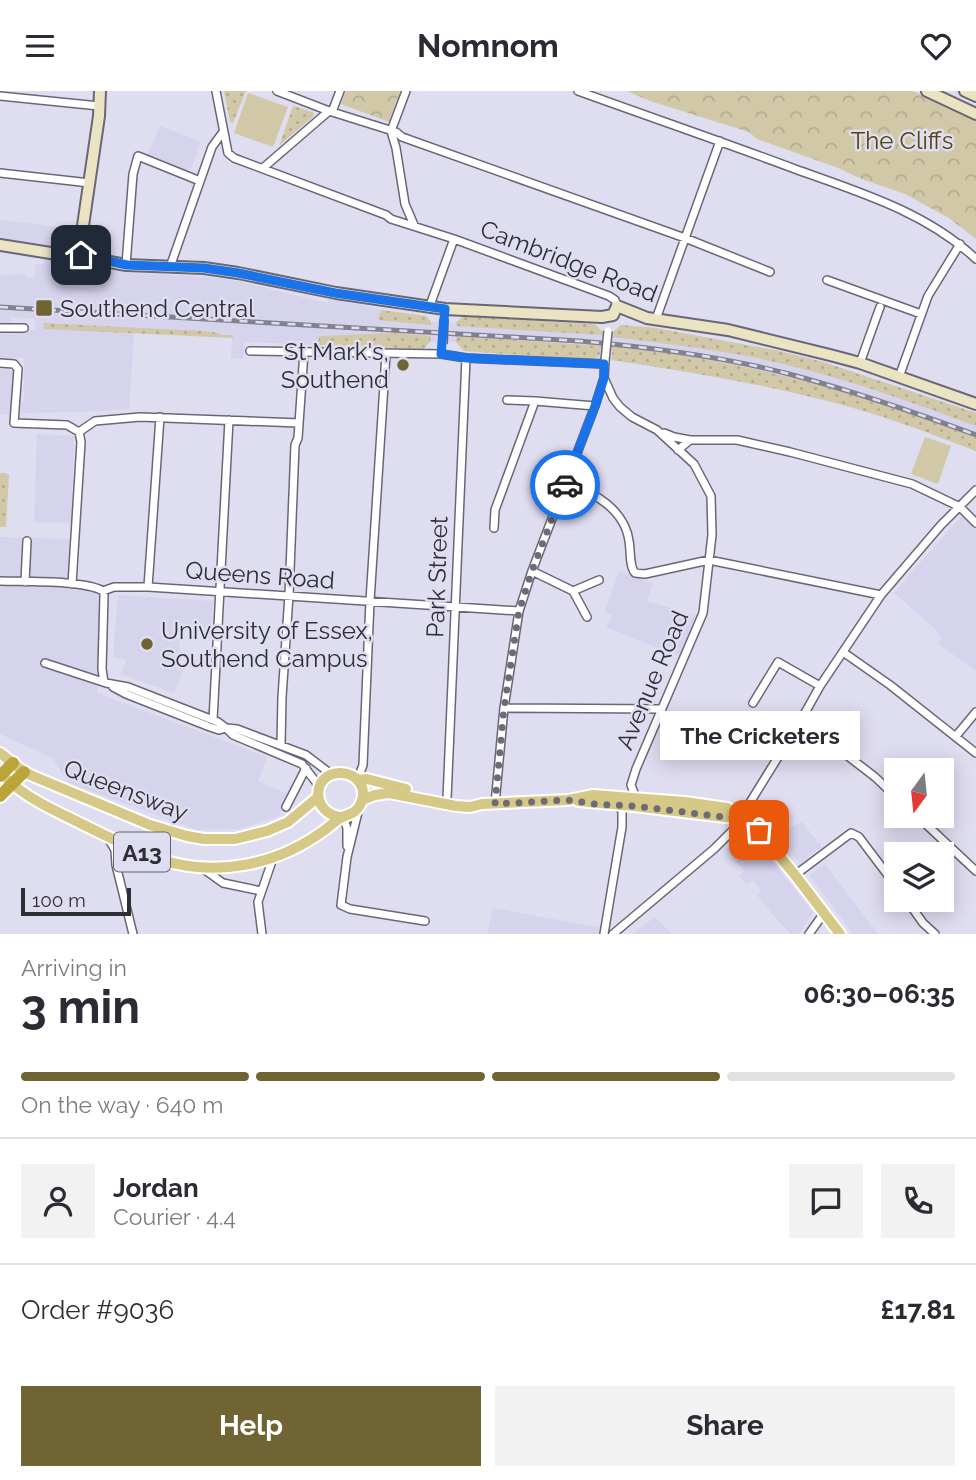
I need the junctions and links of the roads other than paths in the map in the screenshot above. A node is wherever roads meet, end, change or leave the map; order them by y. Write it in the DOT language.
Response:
graph roads {
  1 [pos="100,91"];
  2 [pos="216,91"];
  3 [pos="277,91"];
  4 [pos="340,91"];
  5 [pos="406,91"];
  6 [pos="578,91"];
  7 [pos="927,91"];
  8 [pos="965,91"];
  9 [pos="0,96"];
  10 [pos="976,96"];
  11 [pos="99,106"];
  12 [pos="331,111"];
  13 [pos="976,114"];
  14 [pos="391,131"];
  15 [pos="223,132"];
  16 [pos="398,139"];
  17 [pos="720,141"];
  18 [pos="262,168"];
  19 [pos="0,173"];
  20 [pos="200,181"];
  21 [pos="90,183"];
  22 [pos="405,204"];
  23 [pos="386,215"];
  24 [pos="414,225"];
  25 [pos="685,238"];
  26 [pos="454,239"];
  27 [pos="960,244"];
  28 [pos="0,245"];
  29 [pos="79,253"];
  30 [pos="976,259"];
  31 [pos="127,265"];
  32 [pos="170,267"];
  33 [pos="770,272"];
  34 [pos="827,280"];
  35 [pos="617,306"];
  36 [pos="429,307"];
  37 [pos="880,307"];
  38 [pos="444,314"];
  39 [pos="921,314"];
  40 [pos="608,316"];
  41 [pos="656,319"];
  42 [pos="0,328"];
  43 [pos="24,328"];
  44 [pos="250,351"];
  45 [pos="304,352"];
  46 [pos="386,354"];
  47 [pos="441,354"];
  48 [pos="467,358"];
  49 [pos="0,363"];
  50 [pos="604,363"];
  51 [pos="860,363"];
  52 [pos="899,377"];
  53 [pos="604,378"];
  54 [pos="507,400"];
  55 [pos="535,401"];
  56 [pos="976,403"];
  57 [pos="595,404"];
  58 [pos="620,407"];
  59 [pos="160,417"];
  60 [pos="229,420"];
  61 [pos="299,423"];
  62 [pos="657,430"];
  63 [pos="79,432"];
  64 [pos="690,440"];
  65 [pos="678,450"];
  66 [pos="567,481"];
  67 [pos="976,490"];
  68 [pos="960,507"];
  69 [pos="976,523"];
  70 [pos="494,528"];
  71 [pos="27,541"];
  72 [pos="709,560"];
  73 [pos="532,571"];
  74 [pos="599,580"];
  75 [pos="0,581"];
  76 [pos="25,582"];
  77 [pos="72,584"];
  78 [pos="148,587"];
  79 [pos="103,591"];
  80 [pos="219,591"];
  81 [pos="573,591"];
  82 [pos="289,595"];
  83 [pos="881,595"];
  84 [pos="370,601"];
  85 [pos="455,606"];
  86 [pos="519,611"];
  87 [pos="587,617"];
  88 [pos="843,652"];
  89 [pos="46,663"];
  90 [pos="105,683"];
  91 [pos="820,686"];
  92 [pos="753,703"];
  93 [pos="504,708"];
  94 [pos="662,709"];
  95 [pos="976,712"];
  96 [pos="213,720"];
  97 [pos="801,720"];
  98 [pos="226,729"];
  99 [pos="956,736"];
  100 [pos="281,745"];
  101 [pos="0,753"];
  102 [pos="976,754"];
  103 [pos="13,763"];
  104 [pos="306,768"];
  105 [pos="24,772"];
  106 [pos="1,774"];
  107 [pos="331,774"];
  108 [pos="356,778"];
  109 [pos="12,784"];
  110 [pos="884,786"];
  111 [pos="319,792"];
  112 [pos="0,796"];
  113 [pos="636,798"];
  114 [pos="447,799"];
  115 [pos="568,800"];
  116 [pos="361,803"];
  117 [pos="482,804"];
  118 [pos="495,804"];
  119 [pos="617,805"];
  120 [pos="286,807"];
  121 [pos="342,817"];
  122 [pos="740,817"];
  123 [pos="930,828"];
  124 [pos="107,837"];
  125 [pos="139,851"];
  126 [pos="348,857"];
  127 [pos="273,858"];
  128 [pos="116,865"];
  129 [pos="202,868"];
  130 [pos="884,870"];
  131 [pos="976,871"];
  132 [pos="795,875"];
  133 [pos="261,891"];
  134 [pos="915,912"];
  135 [pos="824,913"];
  136 [pos="425,921"];
  137 [pos="134,934"];
  138 [pos="262,934"];
  139 [pos="604,934"];
  140 [pos="613,934"];
  141 [pos="809,934"];
  142 [pos="839,934"];
  143 [pos="935,934"];
  1 -- 11 [label="street"];
  2 -- 15 [label="street"];
  3 -- 12 [label="street"];
  4 -- 12 [label="street"];
  5 -- 14 [label="street"];
  6 -- 17 [label="street"];
  7 -- 13 [label="street"];
  8 -- 10 [label="street"];
  9 -- 11 [label="street"];
  11 -- 21 [label="street"];
  12 -- 14 [label="street"];
  12 -- 18 [label="street"];
  14 -- 16 [label="street"];
  15 -- 18 [label="street, Cambridge Road"];
  15 -- 20 [label="street"];
  16 -- 22 [label="street"];
  16 -- 25 [label="street"];
  17 -- 25 [label="street"];
  17 -- 27 [label="street"];
  18 -- 23 [label="street, Cambridge Road"];
  19 -- 21 [label="street"];
  20 -- 31 [label="street"];
  20 -- 32 [label="street"];
  21 -- 29 [label="street"];
  22 -- 23 [label="street"];
  22 -- 24 [label="street"];
  23 -- 24 [label="street, Cambridge Road"];
  24 -- 26 [label="street, Cambridge Road"];
  25 -- 33 [label="street"];
  25 -- 41 [label="street"];
  26 -- 35 [label="street, Cambridge Road"];
  26 -- 36 [label="street"];
  27 -- 30 [label="street"];
  27 -- 39 [label="street"];
  28 -- 29 [label="street"];
  29 -- 31 [label="street"];
  31 -- 32 [label="street"];
  32 -- 36 [label="street"];
  34 -- 39 [label="street"];
  35 -- 40 [label="street"];
  35 -- 41 [label="street, Cambridge Road"];
  36 -- 38 [label="street"];
  37 -- 51 [label="street"];
  38 -- 40 [label="street"];
  38 -- 47 [label="street, bridge"];
  39 -- 52 [label="street"];
  40 -- 50 [label="street, Avenue Road, bridge"];
  41 -- 51 [label="street, Cambridge Road"];
  42 -- 43 [label="street"];
  44 -- 45 [label="street"];
  45 -- 46 [label="street"];
  45 -- 61 [label="street"];
  46 -- 47 [label="street"];
  46 -- 84 [label="street"];
  47 -- 48 [label="street"];
  48 -- 50 [label="street"];
  48 -- 85 [label="street, Park Street"];
  49 -- 63 [label="street"];
  50 -- 53 [label="street, Avenue Road"];
  51 -- 52 [label="street, Cambridge Road"];
  52 -- 56 [label="street, Cambridge Road"];
  53 -- 57 [label="street"];
  53 -- 58 [label="street, Avenue Road"];
  54 -- 55 [label="street, Avenue Road"];
  55 -- 57 [label="street, Avenue Road"];
  55 -- 70 [label="street"];
  57 -- 58 [label="street, Avenue Road"];
  57 -- 66 [label="street"];
  58 -- 62 [label="street, Avenue Road"];
  59 -- 60 [label="street"];
  59 -- 63 [label="street"];
  59 -- 78 [label="street"];
  60 -- 61 [label="street"];
  60 -- 80 [label="street"];
  61 -- 82 [label="street"];
  62 -- 64 [label="street"];
  62 -- 65 [label="street, Avenue Road"];
  63 -- 77 [label="street"];
  64 -- 65 [label="street"];
  64 -- 68 [label="street"];
  65 -- 72 [label="street, Avenue Road"];
  66 -- 72 [label="street"];
  66 -- 73 [label="street"];
  67 -- 68 [label="street"];
  68 -- 69 [label="street"];
  68 -- 83 [label="street"];
  71 -- 76 [label="street"];
  72 -- 83 [label="street"];
  72 -- 94 [label="street, Avenue Road"];
  73 -- 81 [label="street"];
  73 -- 86 [label="street"];
  74 -- 81 [label="street"];
  75 -- 76 [label="street, Queens Road"];
  76 -- 77 [label="street, Queens Road"];
  77 -- 79 [label="street, Queens Road"];
  78 -- 79 [label="street, Queens Road"];
  78 -- 80 [label="street, Queens Road"];
  79 -- 90 [label="street"];
  80 -- 82 [label="street, Queens Road"];
  80 -- 96 [label="street"];
  81 -- 87 [label="street"];
  82 -- 84 [label="street, Queens Road"];
  82 -- 100 [label="street"];
  83 -- 88 [label="street"];
  84 -- 85 [label="street, Queens Road"];
  84 -- 108 [label="street"];
  85 -- 86 [label="street, Queens Road"];
  85 -- 114 [label="street, Park Street"];
  86 -- 93 [label="street"];
  88 -- 91 [label="street"];
  88 -- 99 [label="street"];
  89 -- 90 [label="street"];
  90 -- 96 [label="street"];
  90 -- 98 [label="street"];
  91 -- 92 [label="street"];
  91 -- 97 [label="street"];
  93 -- 94 [label="street"];
  93 -- 118 [label="street"];
  94 -- 113 [label="street, Avenue Road"];
  95 -- 99 [label="street"];
  96 -- 98 [label="street"];
  97 -- 110 [label="street"];
  97 -- 122 [label="street"];
  98 -- 100 [label="street"];
  98 -- 104 [label="street"];
  99 -- 102 [label="street"];
  100 -- 107 [label="street"];
  101 -- 103 [label="main road, Queensway / A13"];
  103 -- 105 [label="main road, Queensway / A13"];
  103 -- 106 [label="highway"];
  104 -- 111 [label="street"];
  104 -- 120 [label="street"];
  105 -- 109 [label="highway"];
  105 -- 111 [label="main road, Queensway / A13"];
  106 -- 109 [label="main road, Queensway / A13"];
  107 -- 108 [label="main road"];
  107 -- 111 [label="main road, Queensway"];
  108 -- 114 [label="main road"];
  108 -- 116 [label="main road"];
  109 -- 112 [label="highway"];
  109 -- 124 [label="main road, Queensway / A13"];
  111 -- 121 [label="main road"];
  113 -- 115 [label="main road"];
  113 -- 122 [label="main road"];
  114 -- 117 [label="main road"];
  115 -- 118 [label="main road"];
  115 -- 119 [label="main road"];
  116 -- 117 [label="main road"];
  116 -- 121 [label="main road, Queensway"];
  116 -- 126 [label="street"];
  117 -- 118 [label="main road"];
  119 -- 122 [label="main road"];
  119 -- 139 [label="street"];
  121 -- 126 [label="street"];
  121 -- 127 [label="main road, Queensway / A13"];
  122 -- 132 [label="main road"];
  122 -- 140 [label="street"];
  123 -- 131 [label="street"];
  124 -- 125 [label="main road, Queensway / A13"];
  124 -- 128 [label="street"];
  125 -- 128 [label="street"];
  125 -- 129 [label="main road, Queensway / A13"];
  126 -- 136 [label="street"];
  127 -- 129 [label="main road, Queensway / A13"];
  127 -- 133 [label="street"];
  128 -- 137 [label="street"];
  129 -- 133 [label="street"];
  130 -- 132 [label="street"];
  132 -- 135 [label="main road"];
  133 -- 138 [label="street"];
  134 -- 143 [label="street"];
  135 -- 141 [label="street"];
  135 -- 142 [label="main road"];
}
